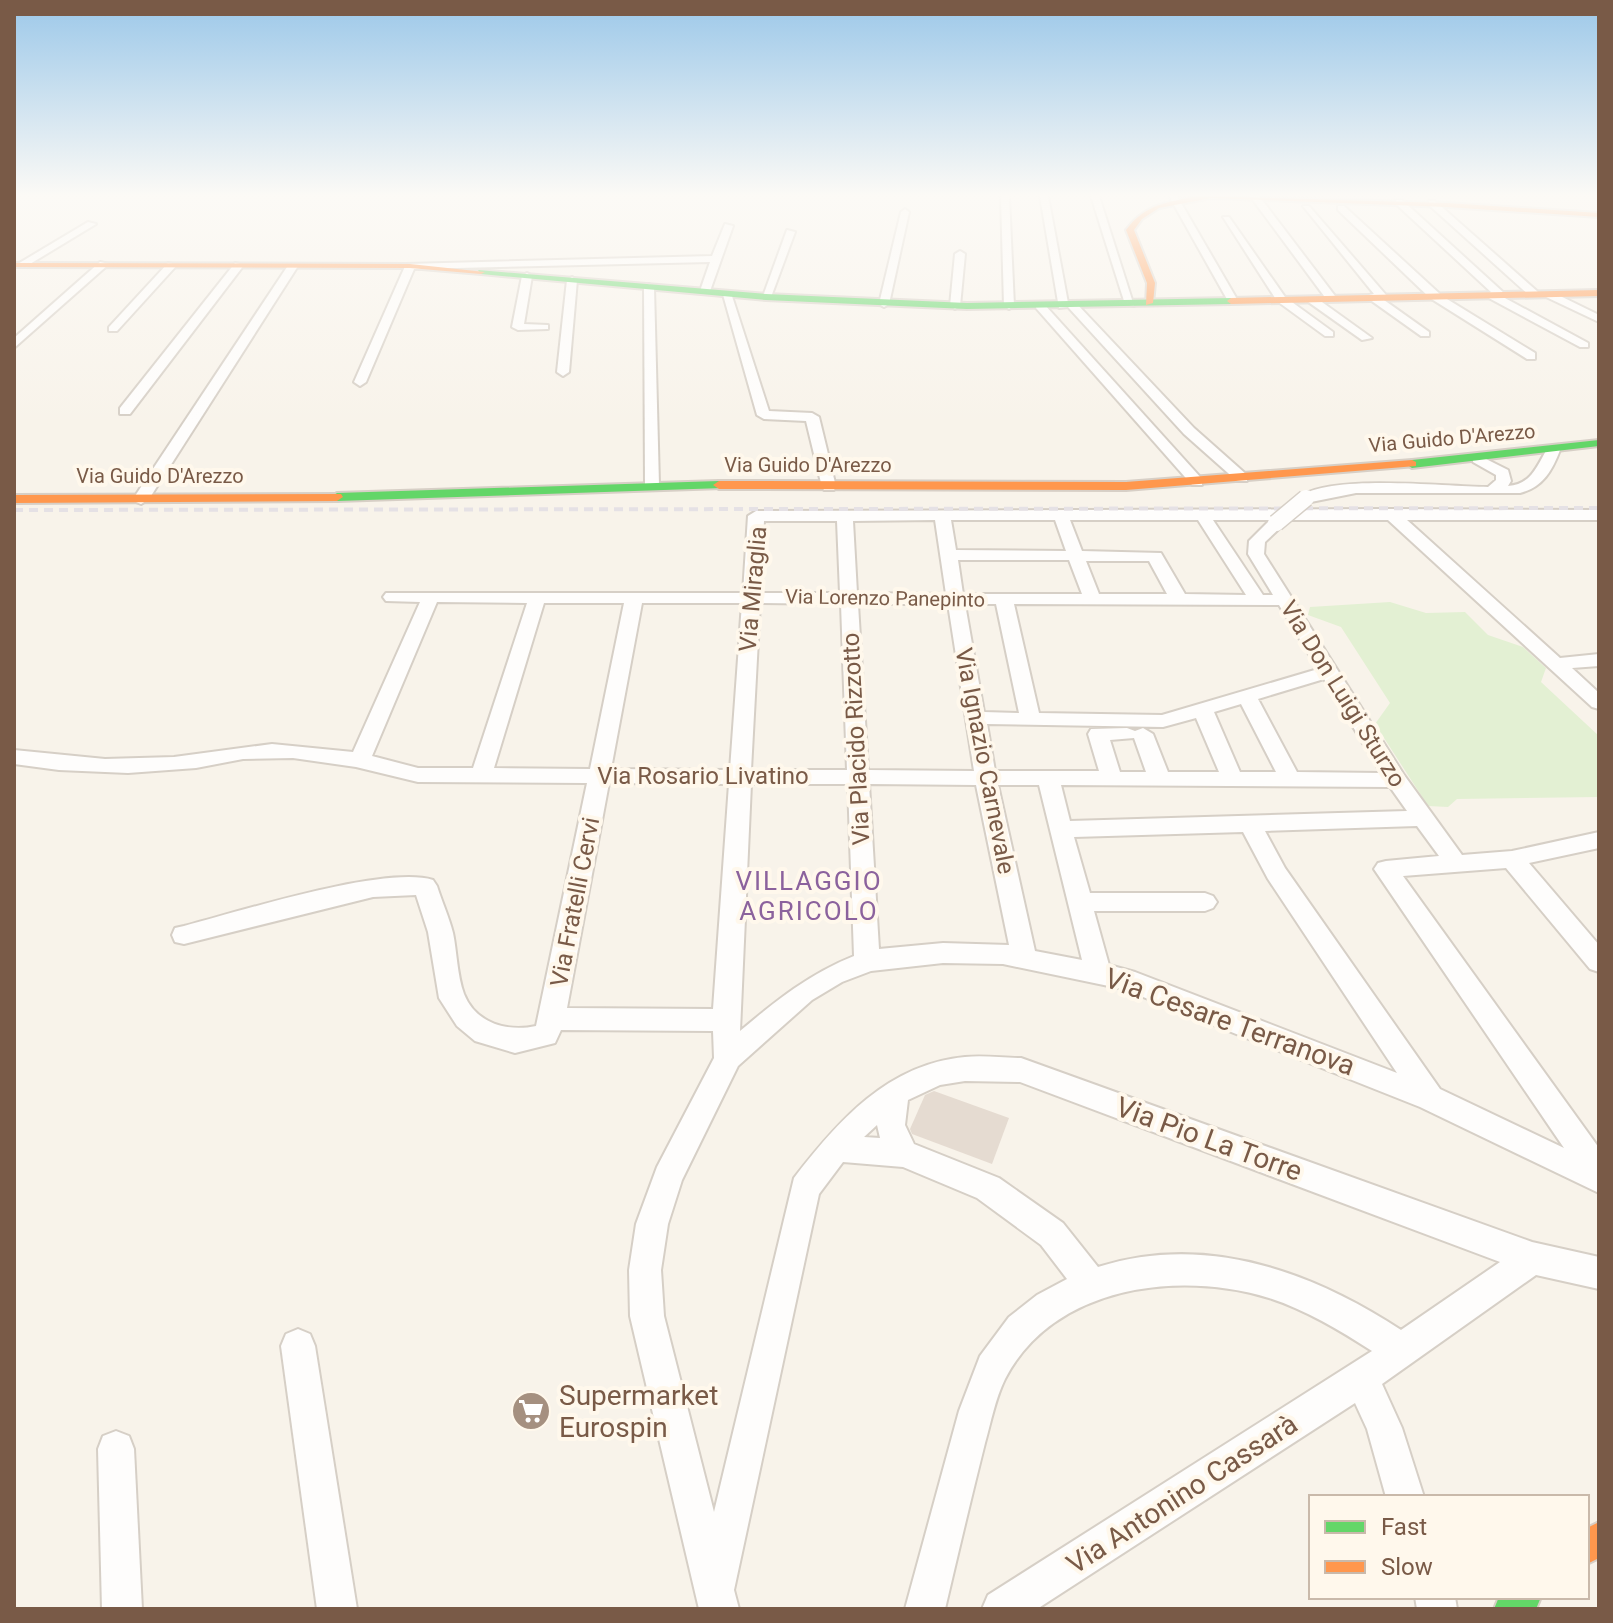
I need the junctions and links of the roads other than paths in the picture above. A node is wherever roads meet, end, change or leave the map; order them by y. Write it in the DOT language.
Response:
graph roads {
  1 [pos="95,272"];
  2 [pos="166,272"];
  3 [pos="234,272"];
  4 [pos="289,272"];
  5 [pos="408,272"];
  6 [pos="477,272"];
  7 [pos="712,272"];
  8 [pos="775,272"];
  9 [pos="891,272"];
  10 [pos="958,272"];
  11 [pos="1008,272"];
  12 [pos="1060,272"];
  13 [pos="1120,272"];
  14 [pos="1148,272"];
  15 [pos="1216,272"];
  16 [pos="1262,272"];
  17 [pos="1311,272"];
  18 [pos="1358,272"];
  19 [pos="1409,272"];
  20 [pos="1472,272"];
  21 [pos="1514,272"];
  22 [pos="527,276"];
  23 [pos="572,280"];
  24 [pos="649,287"];
  25 [pos="705,291"];
  26 [pos="726,293"];
  27 [pos="1599,293"];
  28 [pos="1541,294"];
  29 [pos="1496,295"];
  30 [pos="1435,296"];
  31 [pos="766,297"];
  32 [pos="1378,297"];
  33 [pos="1331,298"];
  34 [pos="1281,299"];
  35 [pos="1311,299"];
  36 [pos="1233,301"];
  37 [pos="1149,303"];
  38 [pos="884,304"];
  39 [pos="1130,304"];
  40 [pos="955,306"];
  41 [pos="1009,306"];
  42 [pos="1040,306"];
  43 [pos="1067,306"];
  44 [pos="1599,319"];
  45 [pos="544,327"];
  46 [pos="113,329"];
  47 [pos="1329,334"];
  48 [pos="1425,334"];
  49 [pos="1366,338"];
  50 [pos="14,344"];
  51 [pos="1584,345"];
  52 [pos="1531,356"];
  53 [pos="563,372"];
  54 [pos="360,382"];
  55 [pos="125,411"];
  56 [pos="1599,443"];
  57 [pos="1553,450"];
  58 [pos="1478,459"];
  59 [pos="1242,478"];
  60 [pos="1197,482"];
  61 [pos="652,485"];
  62 [pos="829,487"];
  63 [pos="1492,491"];
  64 [pos="14,499"];
  65 [pos="141,499"];
  66 [pos="1391,514"];
  67 [pos="1599,515"];
  68 [pos="845,516"];
  69 [pos="942,516"];
  70 [pos="1061,516"];
  71 [pos="1203,516"];
  72 [pos="949,555"];
  73 [pos="1074,556"];
  74 [pos="849,596"];
  75 [pos="392,597"];
  76 [pos="431,597"];
  77 [pos="537,597"];
  78 [pos="634,597"];
  79 [pos="751,597"];
  80 [pos="956,599"];
  81 [pos="1004,599"];
  82 [pos="1092,599"];
  83 [pos="1179,600"];
  84 [pos="1258,600"];
  85 [pos="1283,600"];
  86 [pos="1599,660"];
  87 [pos="1555,664"];
  88 [pos="1327,672"];
  89 [pos="1247,696"];
  90 [pos="1599,703"];
  91 [pos="1203,710"];
  92 [pos="975,718"];
  93 [pos="1030,719"];
  94 [pos="1163,721"];
  95 [pos="1143,734"];
  96 [pos="14,757"];
  97 [pos="360,759"];
  98 [pos="481,775"];
  99 [pos="599,775"];
  100 [pos="739,776"];
  101 [pos="860,776"];
  102 [pos="985,776"];
  103 [pos="1048,777"];
  104 [pos="1112,780"];
  105 [pos="1160,780"];
  106 [pos="1290,780"];
  107 [pos="1396,780"];
  108 [pos="1233,781"];
  109 [pos="1422,818"];
  110 [pos="1249,822"];
  111 [pos="1062,829"];
  112 [pos="1599,840"];
  113 [pos="1512,859"];
  114 [pos="1456,863"];
  115 [pos="1082,902"];
  116 [pos="1205,902"];
  117 [pos="184,935"];
  118 [pos="1024,958"];
  119 [pos="867,962"];
  120 [pos="1599,962"];
  121 [pos="1098,973"];
  122 [pos="552,1019"];
  123 [pos="726,1020"];
  124 [pos="728,1058"];
  125 [pos="896,1093"];
  126 [pos="1430,1098"];
  127 [pos="835,1148"];
  128 [pos="904,1154"];
  129 [pos="1599,1173"];
  130 [pos="1599,1179"];
  131 [pos="1532,1258"];
  132 [pos="1599,1273"];
  133 [pos="1091,1284"];
  134 [pos="298,1346"];
  135 [pos="1400,1350"];
  136 [pos="1362,1378"];
  137 [pos="116,1449"];
  138 [pos="1404,1495"];
  139 [pos="717,1601"];
  140 [pos="122,1609"];
  141 [pos="337,1609"];
  142 [pos="925,1609"];
  143 [pos="1002,1609"];
  1 -- 50 [label="street"];
  2 -- 46 [label="street"];
  3 -- 55 [label="street"];
  4 -- 65 [label="street"];
  5 -- 54 [label="street"];
  6 -- 22 [label="street"];
  7 -- 25 [label="street"];
  8 -- 31 [label="street"];
  9 -- 38 [label="street"];
  10 -- 40 [label="street"];
  11 -- 41 [label="street"];
  12 -- 43 [label="street"];
  13 -- 39 [label="street"];
  14 -- 37 [label="street"];
  15 -- 36 [label="street"];
  16 -- 34 [label="street"];
  17 -- 33 [label="street"];
  18 -- 32 [label="street"];
  19 -- 30 [label="street"];
  20 -- 29 [label="street"];
  21 -- 28 [label="street"];
  22 -- 23 [label="street"];
  22 -- 45 [label="street"];
  23 -- 24 [label="street"];
  23 -- 53 [label="street"];
  24 -- 25 [label="street"];
  24 -- 61 [label="street"];
  25 -- 26 [label="street"];
  26 -- 31 [label="street"];
  26 -- 62 [label="street"];
  27 -- 28 [label="street"];
  28 -- 29 [label="street"];
  28 -- 44 [label="street"];
  29 -- 30 [label="street"];
  29 -- 51 [label="street"];
  30 -- 32 [label="street"];
  30 -- 52 [label="street"];
  31 -- 38 [label="street"];
  32 -- 33 [label="street"];
  32 -- 48 [label="street"];
  33 -- 35 [label="street"];
  34 -- 35 [label="street"];
  34 -- 36 [label="street"];
  34 -- 47 [label="street"];
  35 -- 49 [label="street"];
  36 -- 37 [label="street"];
  37 -- 39 [label="street"];
  38 -- 40 [label="street"];
  39 -- 43 [label="street"];
  40 -- 41 [label="street"];
  41 -- 42 [label="street"];
  42 -- 43 [label="street"];
  42 -- 60 [label="street"];
  43 -- 59 [label="street"];
  56 -- 57 [label="street, Via Guido D'Arezzo"];
  57 -- 58 [label="street, Via Guido D'Arezzo"];
  57 -- 63 [label="street"];
  58 -- 59 [label="street, Via Guido D'Arezzo"];
  58 -- 63 [label="street"];
  59 -- 60 [label="street, Via Guido D'Arezzo"];
  60 -- 62 [label="street, Via Guido D'Arezzo"];
  61 -- 62 [label="street, Via Guido D'Arezzo"];
  61 -- 65 [label="street, Via Guido D'Arezzo"];
  63 -- 85 [label="street, Via Don Luigi Sturzo, bridge"];
  64 -- 65 [label="street, Via Guido D'Arezzo"];
  66 -- 67 [label="street, Via Miraglia"];
  66 -- 71 [label="street, Via Miraglia"];
  66 -- 87 [label="street"];
  68 -- 69 [label="street, Via Miraglia"];
  68 -- 74 [label="street, Via Placido Rizzotto"];
  68 -- 79 [label="street, Via Miraglia"];
  69 -- 70 [label="street, Via Miraglia"];
  69 -- 72 [label="street, Via Ignazio Carnevale"];
  70 -- 71 [label="street, Via Miraglia"];
  70 -- 73 [label="street"];
  71 -- 84 [label="street"];
  72 -- 73 [label="street"];
  72 -- 80 [label="street, Via Ignazio Carnevale"];
  73 -- 82 [label="street"];
  73 -- 83 [label="street"];
  74 -- 79 [label="street, Via Lorenzo Panepinto"];
  74 -- 80 [label="street, Via Lorenzo Panepinto"];
  74 -- 101 [label="street, Via Placido Rizzotto"];
  75 -- 76 [label="street, Via Lorenzo Panepinto"];
  76 -- 77 [label="street, Via Lorenzo Panepinto"];
  76 -- 97 [label="street"];
  77 -- 78 [label="street, Via Lorenzo Panepinto"];
  77 -- 98 [label="street"];
  78 -- 79 [label="street, Via Lorenzo Panepinto"];
  78 -- 99 [label="street, Via Fratelli Cervi"];
  79 -- 100 [label="street, Via Miraglia"];
  80 -- 81 [label="street, Via Lorenzo Panepinto"];
  80 -- 92 [label="street, Via Ignazio Carnevale"];
  81 -- 82 [label="street, Via Lorenzo Panepinto"];
  81 -- 93 [label="street"];
  82 -- 83 [label="street, Via Lorenzo Panepinto"];
  83 -- 84 [label="street, Via Lorenzo Panepinto"];
  84 -- 85 [label="street, Via Lorenzo Panepinto"];
  85 -- 88 [label="street, Via Don Luigi Sturzo"];
  86 -- 87 [label="street"];
  87 -- 90 [label="street"];
  88 -- 89 [label="street"];
  88 -- 107 [label="street, Via Don Luigi Sturzo"];
  89 -- 91 [label="street"];
  89 -- 106 [label="street"];
  91 -- 94 [label="street"];
  91 -- 108 [label="street"];
  92 -- 93 [label="street"];
  92 -- 102 [label="street, Via Ignazio Carnevale"];
  93 -- 94 [label="street"];
  94 -- 95 [label="street"];
  95 -- 104 [label="street"];
  95 -- 105 [label="street"];
  96 -- 97 [label="street, Via Rosario Livatino"];
  97 -- 98 [label="street, Via Rosario Livatino"];
  98 -- 99 [label="street, Via Rosario Livatino"];
  99 -- 100 [label="street, Via Rosario Livatino"];
  99 -- 122 [label="street, Via Fratelli Cervi"];
  100 -- 101 [label="street, Via Rosario Livatino"];
  100 -- 123 [label="street, Via Miraglia"];
  101 -- 102 [label="street, Via Rosario Livatino"];
  101 -- 119 [label="street, Via Placido Rizzotto"];
  102 -- 103 [label="street, Via Rosario Livatino"];
  102 -- 118 [label="street, Via Ignazio Carnevale"];
  103 -- 104 [label="street, Via Rosario Livatino"];
  103 -- 111 [label="street"];
  104 -- 105 [label="street, Via Rosario Livatino"];
  105 -- 108 [label="street, Via Rosario Livatino"];
  106 -- 107 [label="street, Via Rosario Livatino"];
  106 -- 108 [label="street, Via Rosario Livatino"];
  107 -- 109 [label="street, Via Don Luigi Sturzo"];
  109 -- 110 [label="street"];
  109 -- 114 [label="street, Via Don Luigi Sturzo"];
  110 -- 111 [label="street"];
  110 -- 126 [label="street"];
  111 -- 115 [label="street"];
  112 -- 113 [label="street"];
  113 -- 114 [label="street"];
  113 -- 120 [label="street"];
  114 -- 129 [label="street"];
  115 -- 116 [label="street"];
  115 -- 121 [label="street"];
  117 -- 122 [label="street"];
  118 -- 119 [label="street, Via Cesare Terranova"];
  118 -- 121 [label="street, Via Cesare Terranova"];
  119 -- 124 [label="street, Via Cesare Terranova"];
  121 -- 126 [label="street, Via Cesare Terranova"];
  122 -- 123 [label="street"];
  123 -- 124 [label="street, Via Miraglia"];
  124 -- 139 [label="street, Via Cesare Terranova"];
  125 -- 127 [label="street, Via Pio La Torre"];
  125 -- 128 [label="street"];
  125 -- 131 [label="street, Via Pio La Torre"];
  126 -- 130 [label="street, Via Cesare Terranova"];
  127 -- 128 [label="street"];
  127 -- 139 [label="street, Via Pio La Torre"];
  128 -- 133 [label="street"];
  131 -- 132 [label="street, Via Pio La Torre"];
  131 -- 135 [label="street, Via Antonino Cassarà"];
  133 -- 135 [label="street"];
  133 -- 142 [label="street"];
  134 -- 141 [label="street"];
  135 -- 136 [label="street, Via Antonino Cassarà"];
  136 -- 138 [label="street"];
  136 -- 143 [label="street, Via Antonino Cassarà"];
  137 -- 140 [label="street"];
}
